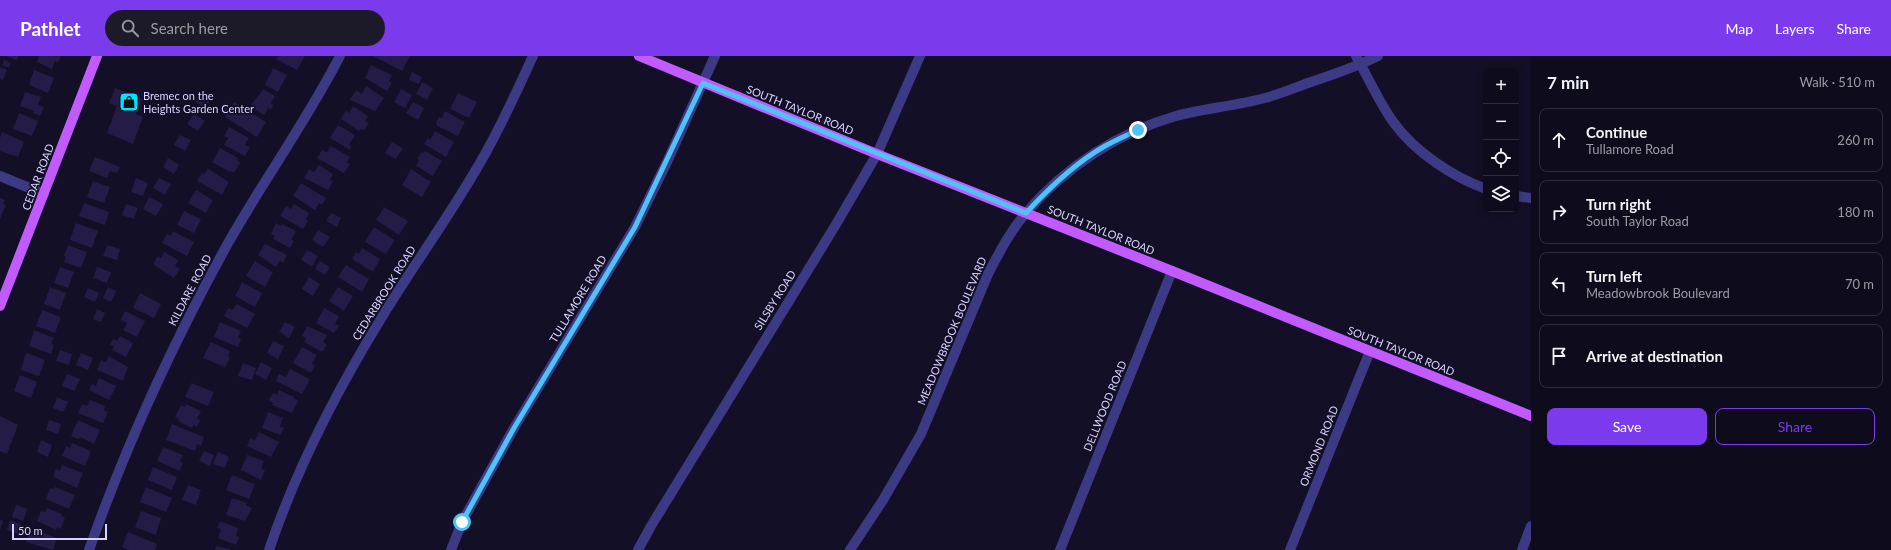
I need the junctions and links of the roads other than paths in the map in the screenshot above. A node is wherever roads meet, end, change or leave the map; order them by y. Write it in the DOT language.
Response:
graph roads {
  1 [pos="97,56"];
  2 [pos="340,56"];
  3 [pos="533,56"];
  4 [pos="639,56"];
  5 [pos="715,56"];
  6 [pos="920,56"];
  7 [pos="1378,56"];
  8 [pos="1359,60"];
  9 [pos="703,83"];
  10 [pos="877,154"];
  11 [pos="0,176"];
  12 [pos="1483,188"];
  13 [pos="44,194"];
  14 [pos="1519,196"];
  15 [pos="1531,198"];
  16 [pos="1026,213"];
  17 [pos="1172,271"];
  18 [pos="0,306"];
  19 [pos="1370,351"];
  20 [pos="1531,416"];
  21 [pos="1531,526"];
  22 [pos="89,550"];
  23 [pos="268,550"];
  24 [pos="451,550"];
  25 [pos="638,550"];
  26 [pos="850,550"];
  27 [pos="1060,550"];
  28 [pos="1290,550"];
  29 [pos="1522,550"];
  1 -- 13 [label="main road, CEDAR ROAD"];
  2 -- 22 [label="street, KILDARE ROAD"];
  3 -- 23 [label="street, CEDARBROOK ROAD"];
  4 -- 9 [label="main road, SOUTH TAYLOR ROAD"];
  5 -- 9 [label="street, TULLAMORE ROAD"];
  6 -- 10 [label="street, SILSBY ROAD"];
  7 -- 8 [label="street, MEADOWBROOK BOULEVARD"];
  8 -- 12 [label="street"];
  8 -- 16 [label="street, MEADOWBROOK BOULEVARD"];
  9 -- 10 [label="main road, SOUTH TAYLOR ROAD"];
  9 -- 24 [label="street, TULLAMORE ROAD"];
  10 -- 16 [label="main road, SOUTH TAYLOR ROAD"];
  10 -- 25 [label="street, SILSBY ROAD"];
  11 -- 13 [label="street"];
  13 -- 18 [label="main road, CEDAR ROAD"];
  14 -- 15 [label="street"];
  16 -- 17 [label="main road, SOUTH TAYLOR ROAD"];
  16 -- 26 [label="street, MEADOWBROOK BOULEVARD"];
  17 -- 19 [label="main road, SOUTH TAYLOR ROAD"];
  17 -- 27 [label="street, DELLWOOD ROAD"];
  19 -- 20 [label="main road, SOUTH TAYLOR ROAD"];
  19 -- 28 [label="street, ORMOND ROAD"];
  21 -- 29 [label="street"];
}
